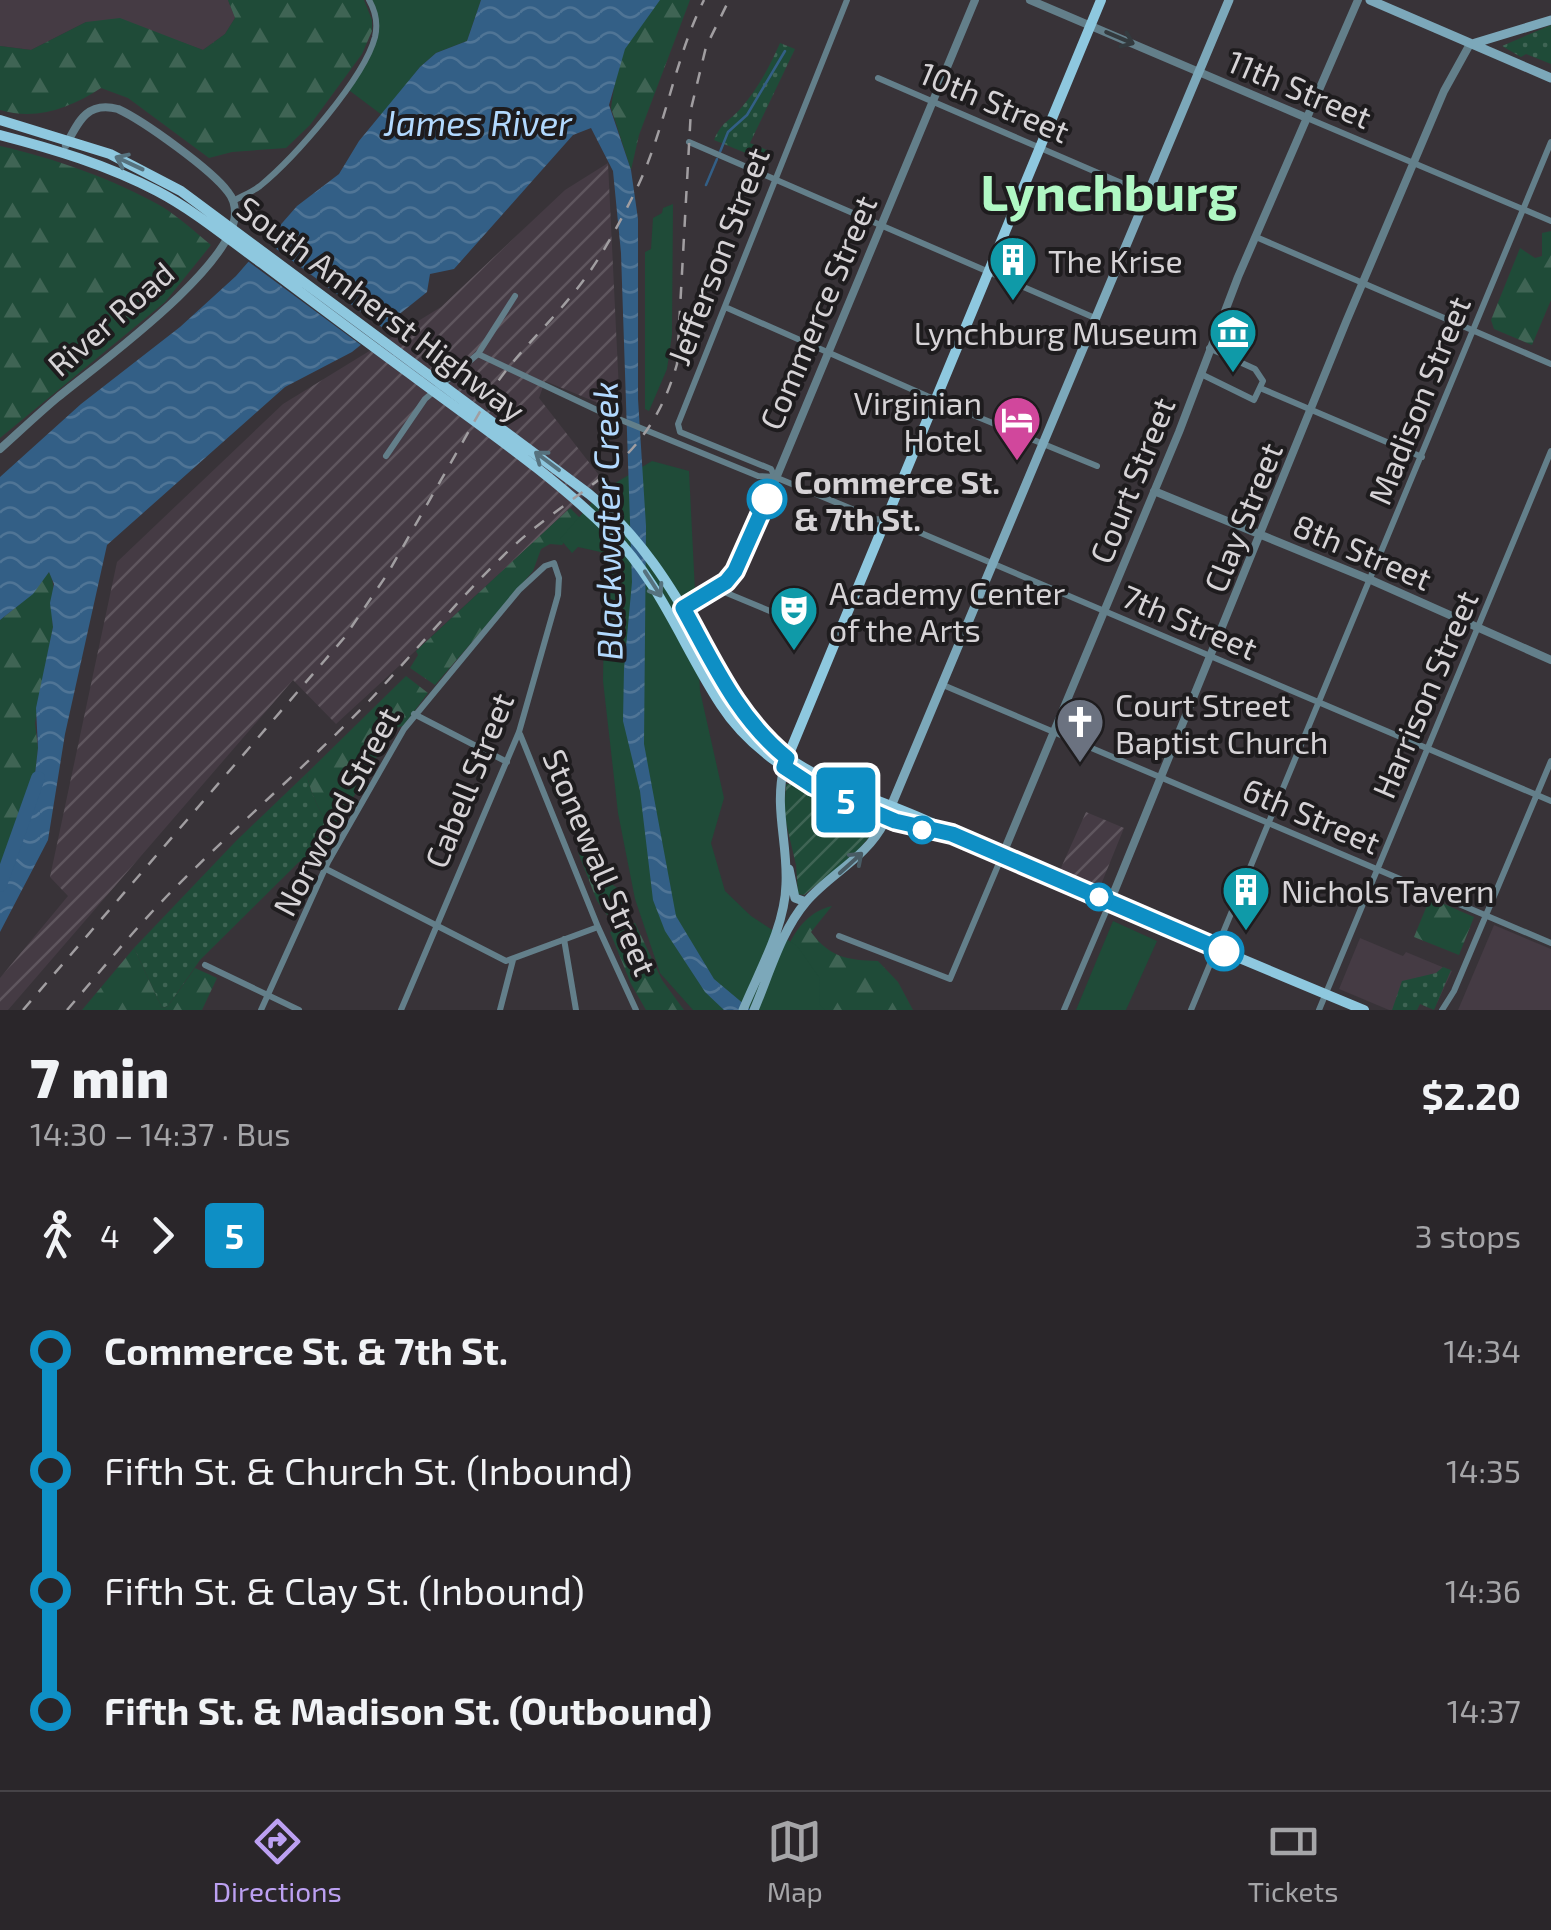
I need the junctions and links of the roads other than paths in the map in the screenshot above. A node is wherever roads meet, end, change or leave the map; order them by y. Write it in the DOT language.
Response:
graph roads {
  1 [pos="368,0"];
  2 [pos="847,0"];
  3 [pos="975,0"];
  4 [pos="1030,0"];
  5 [pos="1101,0"];
  6 [pos="1229,0"];
  7 [pos="1358,0"];
  8 [pos="1370,0"];
  9 [pos="1551,20"];
  10 [pos="1091,26"];
  11 [pos="1470,44"];
  12 [pos="1199,72"];
  13 [pos="878,78"];
  14 [pos="1551,78"];
  15 [pos="933,101"];
  16 [pos="1308,118"];
  17 [pos="0,120"];
  18 [pos="0,135"];
  19 [pos="69,139"];
  20 [pos="689,142"];
  21 [pos="1551,142"];
  22 [pos="1041,147"];
  23 [pos="62,152"];
  24 [pos="1413,164"];
  25 [pos="774,181"];
  26 [pos="1147,194"];
  27 [pos="233,200"];
  28 [pos="1522,209"];
  29 [pos="209,218"];
  30 [pos="1551,222"];
  31 [pos="881,226"];
  32 [pos="1256,237"];
  33 [pos="989,273"];
  34 [pos="1363,284"];
  35 [pos="515,296"];
  36 [pos="725,307"];
  37 [pos="1095,318"];
  38 [pos="1475,330"];
  39 [pos="1209,348"];
  40 [pos="478,354"];
  41 [pos="828,354"];
  42 [pos="1551,364"];
  43 [pos="1200,374"];
  44 [pos="1260,388"];
  45 [pos="936,400"];
  46 [pos="1313,410"];
  47 [pos="1044,444"];
  48 [pos="0,448"];
  49 [pos="1551,452"];
  50 [pos="386,456"];
  51 [pos="1422,457"];
  52 [pos="1098,466"];
  53 [pos="775,477"];
  54 [pos="1154,491"];
  55 [pos="884,520"];
  56 [pos="1261,536"];
  57 [pos="554,563"];
  58 [pos="994,564"];
  59 [pos="1370,580"];
  60 [pos="717,588"];
  61 [pos="683,608"];
  62 [pos="1103,612"];
  63 [pos="672,615"];
  64 [pos="806,626"];
  65 [pos="1478,628"];
  66 [pos="1210,657"];
  67 [pos="1551,660"];
  68 [pos="944,686"];
  69 [pos="1319,703"];
  70 [pos="414,714"];
  71 [pos="519,732"];
  72 [pos="1053,733"];
  73 [pos="1428,749"];
  74 [pos="1551,761"];
  75 [pos="507,762"];
  76 [pos="786,763"];
  77 [pos="1160,778"];
  78 [pos="1537,795"];
  79 [pos="1551,801"];
  80 [pos="889,812"];
  81 [pos="1269,824"];
  82 [pos="1002,856"];
  83 [pos="786,860"];
  84 [pos="326,869"];
  85 [pos="1378,870"];
  86 [pos="806,902"];
  87 [pos="1110,902"];
  88 [pos="1487,916"];
  89 [pos="436,926"];
  90 [pos="598,927"];
  91 [pos="839,936"];
  92 [pos="564,939"];
  93 [pos="1551,943"];
  94 [pos="1217,948"];
  95 [pos="513,960"];
  96 [pos="204,965"];
  97 [pos="1454,991"];
  98 [pos="1326,994"];
  99 [pos="268,996"];
  100 [pos="260,1010"];
  101 [pos="299,1010"];
  102 [pos="401,1010"];
  103 [pos="500,1010"];
  104 [pos="576,1010"];
  105 [pos="636,1010"];
  106 [pos="742,1010"];
  107 [pos="754,1010"];
  108 [pos="1064,1010"];
  109 [pos="1191,1010"];
  110 [pos="1320,1010"];
  111 [pos="1364,1010"];
  112 [pos="1442,1010"];
  113 [pos="1451,1010"];
  1 -- 27 [label="street"];
  2 -- 25 [label="street, Jefferson Street"];
  3 -- 15 [label="street, Commerce Street"];
  4 -- 10 [label="street, 11th Street"];
  5 -- 10 [label="main road"];
  6 -- 12 [label="main road"];
  7 -- 16 [label="street, Court Street"];
  8 -- 11 [label="main road"];
  9 -- 11 [label="main road"];
  10 -- 12 [label="street, 11th Street, one-way"];
  10 -- 22 [label="main road"];
  11 -- 14 [label="main road"];
  11 -- 24 [label="street, Clay Street"];
  12 -- 16 [label="street, 11th Street"];
  12 -- 26 [label="main road"];
  13 -- 15 [label="street, 10th Street"];
  15 -- 22 [label="street, 10th Street"];
  15 -- 31 [label="street, Commerce Street"];
  16 -- 24 [label="street, 11th Street"];
  16 -- 32 [label="street, Court Street"];
  17 -- 19 [label="main road, South Amherst Highway"];
  18 -- 23 [label="main road, South Amherst Highway"];
  19 -- 23 [label="street"];
  19 -- 27 [label="street"];
  29 -- 19 [label="main road, South Amherst Highway, one-way"];
  20 -- 25 [label="street"];
  21 -- 28 [label="street, Madison Street"];
  22 -- 26 [label="street, 10th Street"];
  22 -- 33 [label="main road"];
  23 -- 29 [label="main road, South Amherst Highway"];
  24 -- 28 [label="street, 11th Street"];
  24 -- 34 [label="street, Clay Street"];
  25 -- 31 [label="street"];
  25 -- 36 [label="street, Jefferson Street"];
  26 -- 37 [label="main road"];
  27 -- 48 [label="street, River Road"];
  28 -- 30 [label="street, 11th Street"];
  28 -- 38 [label="street, Madison Street"];
  61 -- 29 [label="main road, South Amherst Highway, one-way"];
  29 -- 63 [label="main road, South Amherst Highway, one-way"];
  31 -- 33 [label="street"];
  31 -- 41 [label="street, Commerce Street"];
  32 -- 34 [label="street"];
  32 -- 39 [label="street, Court Street"];
  33 -- 37 [label="street"];
  33 -- 45 [label="main road"];
  34 -- 38 [label="street"];
  34 -- 46 [label="street, Clay Street"];
  35 -- 40 [label="street"];
  36 -- 41 [label="street"];
  36 -- 53 [label="street, Jefferson Street"];
  37 -- 47 [label="main road"];
  38 -- 42 [label="street"];
  38 -- 51 [label="street, Madison Street"];
  39 -- 43 [label="street, Court Street"];
  39 -- 44 [label="street"];
  40 -- 50 [label="street"];
  40 -- 53 [label="street, 7th Street"];
  41 -- 45 [label="street"];
  41 -- 53 [label="street, Commerce Street"];
  43 -- 44 [label="street"];
  43 -- 54 [label="street, Court Street"];
  44 -- 46 [label="street"];
  45 -- 47 [label="street"];
  45 -- 55 [label="main road"];
  46 -- 51 [label="street"];
  46 -- 56 [label="street, Clay Street"];
  47 -- 52 [label="street"];
  47 -- 58 [label="main road"];
  49 -- 65 [label="street, Harrison Street"];
  51 -- 59 [label="street, Madison Street"];
  53 -- 55 [label="street, 7th Street"];
  53 -- 60 [label="street, Commerce Street"];
  54 -- 56 [label="street, 8th Street"];
  54 -- 62 [label="street, Court Street"];
  55 -- 58 [label="street, 7th Street"];
  55 -- 76 [label="main road"];
  56 -- 59 [label="street, 8th Street"];
  56 -- 66 [label="street, Clay Street"];
  57 -- 70 [label="street, Norwood Street"];
  57 -- 71 [label="street, Cabell Street"];
  58 -- 62 [label="street, 7th Street"];
  58 -- 68 [label="main road"];
  59 -- 65 [label="street, 8th Street"];
  59 -- 69 [label="street, Madison Street"];
  60 -- 61 [label="street, Commerce Street"];
  60 -- 64 [label="street"];
  61 -- 63 [label="street, Commerce Street"];
  61 -- 76 [label="main road, South Amherst Highway"];
  62 -- 66 [label="street, 7th Street"];
  62 -- 72 [label="street, Court Street"];
  63 -- 76 [label="main road, South Amherst Highway"];
  65 -- 67 [label="street, 8th Street"];
  65 -- 73 [label="street, Harrison Street"];
  66 -- 69 [label="street, 7th Street"];
  66 -- 77 [label="street, Clay Street"];
  68 -- 72 [label="street, 6th Street"];
  68 -- 80 [label="main road"];
  69 -- 73 [label="street, 7th Street"];
  69 -- 81 [label="street, Madison Street"];
  70 -- 75 [label="street"];
  70 -- 84 [label="street, Norwood Street"];
  71 -- 75 [label="street, Cabell Street"];
  71 -- 90 [label="street, Stonewall Street"];
  72 -- 77 [label="street, 6th Street"];
  72 -- 82 [label="street, Court Street"];
  73 -- 78 [label="street, 7th Street"];
  73 -- 85 [label="street, Harrison Street"];
  74 -- 78 [label="street"];
  75 -- 89 [label="street, Cabell Street"];
  76 -- 80 [label="main road"];
  76 -- 83 [label="main road"];
  77 -- 81 [label="street, 6th Street"];
  77 -- 87 [label="street, Clay Street"];
  78 -- 79 [label="street, 7th Street"];
  78 -- 88 [label="street"];
  80 -- 82 [label="main road"];
  86 -- 80 [label="main road, one-way"];
  81 -- 85 [label="street, 6th Street"];
  81 -- 94 [label="street, Madison Street"];
  82 -- 87 [label="main road"];
  82 -- 91 [label="street, Court Street"];
  83 -- 86 [label="main road"];
  83 -- 106 [label="main road"];
  84 -- 89 [label="street"];
  84 -- 99 [label="street, Norwood Street"];
  85 -- 88 [label="street, 6th Street"];
  85 -- 98 [label="street, Harrison Street"];
  86 -- 107 [label="main road"];
  87 -- 94 [label="main road"];
  87 -- 108 [label="street, Clay Street"];
  88 -- 93 [label="street, 6th Street"];
  88 -- 97 [label="street"];
  89 -- 95 [label="street"];
  89 -- 102 [label="street, Cabell Street"];
  90 -- 92 [label="street"];
  90 -- 105 [label="street, Stonewall Street"];
  92 -- 95 [label="street"];
  92 -- 104 [label="street"];
  94 -- 98 [label="main road"];
  94 -- 109 [label="street, Madison Street"];
  95 -- 103 [label="street"];
  96 -- 99 [label="street"];
  97 -- 112 [label="street"];
  97 -- 113 [label="street"];
  98 -- 110 [label="street, Harrison Street"];
  98 -- 111 [label="main road"];
  99 -- 100 [label="street, Norwood Street"];
  99 -- 101 [label="street"];
}
